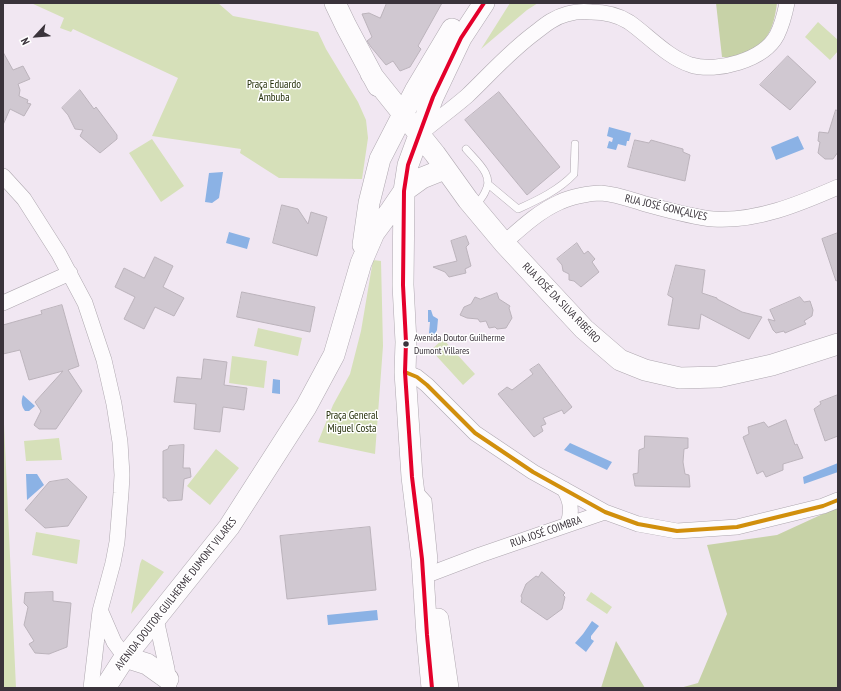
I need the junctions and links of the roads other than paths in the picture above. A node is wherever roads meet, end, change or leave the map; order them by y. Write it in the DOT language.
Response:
graph roads {
  1 [pos="335,3"];
  2 [pos="467,3"];
  3 [pos="484,3"];
  4 [pos="787,3"];
  5 [pos="384,93"];
  6 [pos="424,94"];
  7 [pos="466,96"];
  8 [pos="397,126"];
  9 [pos="417,140"];
  10 [pos="575,144"];
  11 [pos="466,149"];
  12 [pos="437,172"];
  13 [pos="3,176"];
  14 [pos="488,184"];
  15 [pos="838,187"];
  16 [pos="404,191"];
  17 [pos="471,204"];
  18 [pos="391,210"];
  19 [pos="402,239"];
  20 [pos="504,243"];
  21 [pos="361,263"];
  22 [pos="70,273"];
  23 [pos="3,303"];
  24 [pos="838,344"];
  25 [pos="405,372"];
  26 [pos="564,489"];
  27 [pos="838,500"];
  28 [pos="605,512"];
  29 [pos="566,525"];
  30 [pos="424,570"];
  31 [pos="100,611"];
  32 [pos="156,619"];
  33 [pos="125,657"];
  34 [pos="169,684"];
  35 [pos="91,688"];
  36 [pos="105,688"];
  37 [pos="432,688"];
  38 [pos="448,688"];
  1 -- 5 [label="main road"];
  2 -- 6 [label="main road, AVENIDA DOUTOR GUILHERME DUMONT VILARES"];
  3 -- 6 [label="main road, AVENIDA DOUTOR GUILHERME DUMONT VILARES"];
  4 -- 7 [label="street"];
  5 -- 6 [label="main road"];
  5 -- 8 [label="main road"];
  5 -- 8 [label="main road"];
  6 -- 7 [label="street"];
  6 -- 8 [label="main road, AVENIDA DOUTOR GUILHERME DUMONT VILARES"];
  6 -- 9 [label="main road, AVENIDA DOUTOR GUILHERME DUMONT VILARES"];
  7 -- 9 [label="street"];
  8 -- 9 [label="main road"];
  8 -- 18 [label="main road, AVENIDA DOUTOR GUILHERME DUMONT VILARES"];
  8 -- 21 [label="main road, AVENIDA DOUTOR GUILHERME DUMONT VILARES"];
  9 -- 12 [label="main road, RUA JOSÉ DA SILVA RIBEIRO"];
  9 -- 16 [label="main road, AVENIDA DOUTOR GUILHERME DUMONT VILARES"];
  9 -- 17 [label="main road, RUA JOSÉ DA SILVA RIBEIRO"];
  10 -- 14 [label="lane"];
  11 -- 14 [label="lane"];
  12 -- 16 [label="main road"];
  12 -- 17 [label="main road, RUA JOSÉ DA SILVA RIBEIRO"];
  13 -- 22 [label="street"];
  14 -- 17 [label="lane"];
  15 -- 20 [label="street, RUA JOSÉ GONÇALVES"];
  16 -- 18 [label="main road"];
  16 -- 19 [label="main road, AVENIDA DOUTOR GUILHERME DUMONT VILARES"];
  17 -- 20 [label="main road, RUA JOSÉ DA SILVA RIBEIRO"];
  18 -- 19 [label="main road"];
  18 -- 21 [label="main road, AVENIDA DOUTOR GUILHERME DUMONT VILARES"];
  19 -- 25 [label="main road, AVENIDA DOUTOR GUILHERME DUMONT VILARES"];
  20 -- 24 [label="main road, RUA JOSÉ DA SILVA RIBEIRO"];
  21 -- 32 [label="main road, AVENIDA DOUTOR GUILHERME DUMONT VILARES"];
  22 -- 23 [label="street"];
  22 -- 31 [label="street"];
  25 -- 26 [label="street"];
  25 -- 30 [label="main road, AVENIDA DOUTOR GUILHERME DUMONT VILARES"];
  26 -- 28 [label="street"];
  26 -- 29 [label="street"];
  27 -- 28 [label="street"];
  28 -- 29 [label="street, RUA JOSÉ COIMBRA"];
  29 -- 30 [label="street, RUA JOSÉ COIMBRA"];
  30 -- 37 [label="main road"];
  30 -- 38 [label="main road"];
  31 -- 33 [label="street"];
  31 -- 35 [label="street"];
  32 -- 33 [label="main road, AVENIDA DOUTOR GUILHERME DUMONT VILARES"];
  32 -- 34 [label="street"];
  33 -- 34 [label="main road"];
  33 -- 36 [label="main road, AVENIDA DOUTOR GUILHERME DUMONT VILARES"];
}
